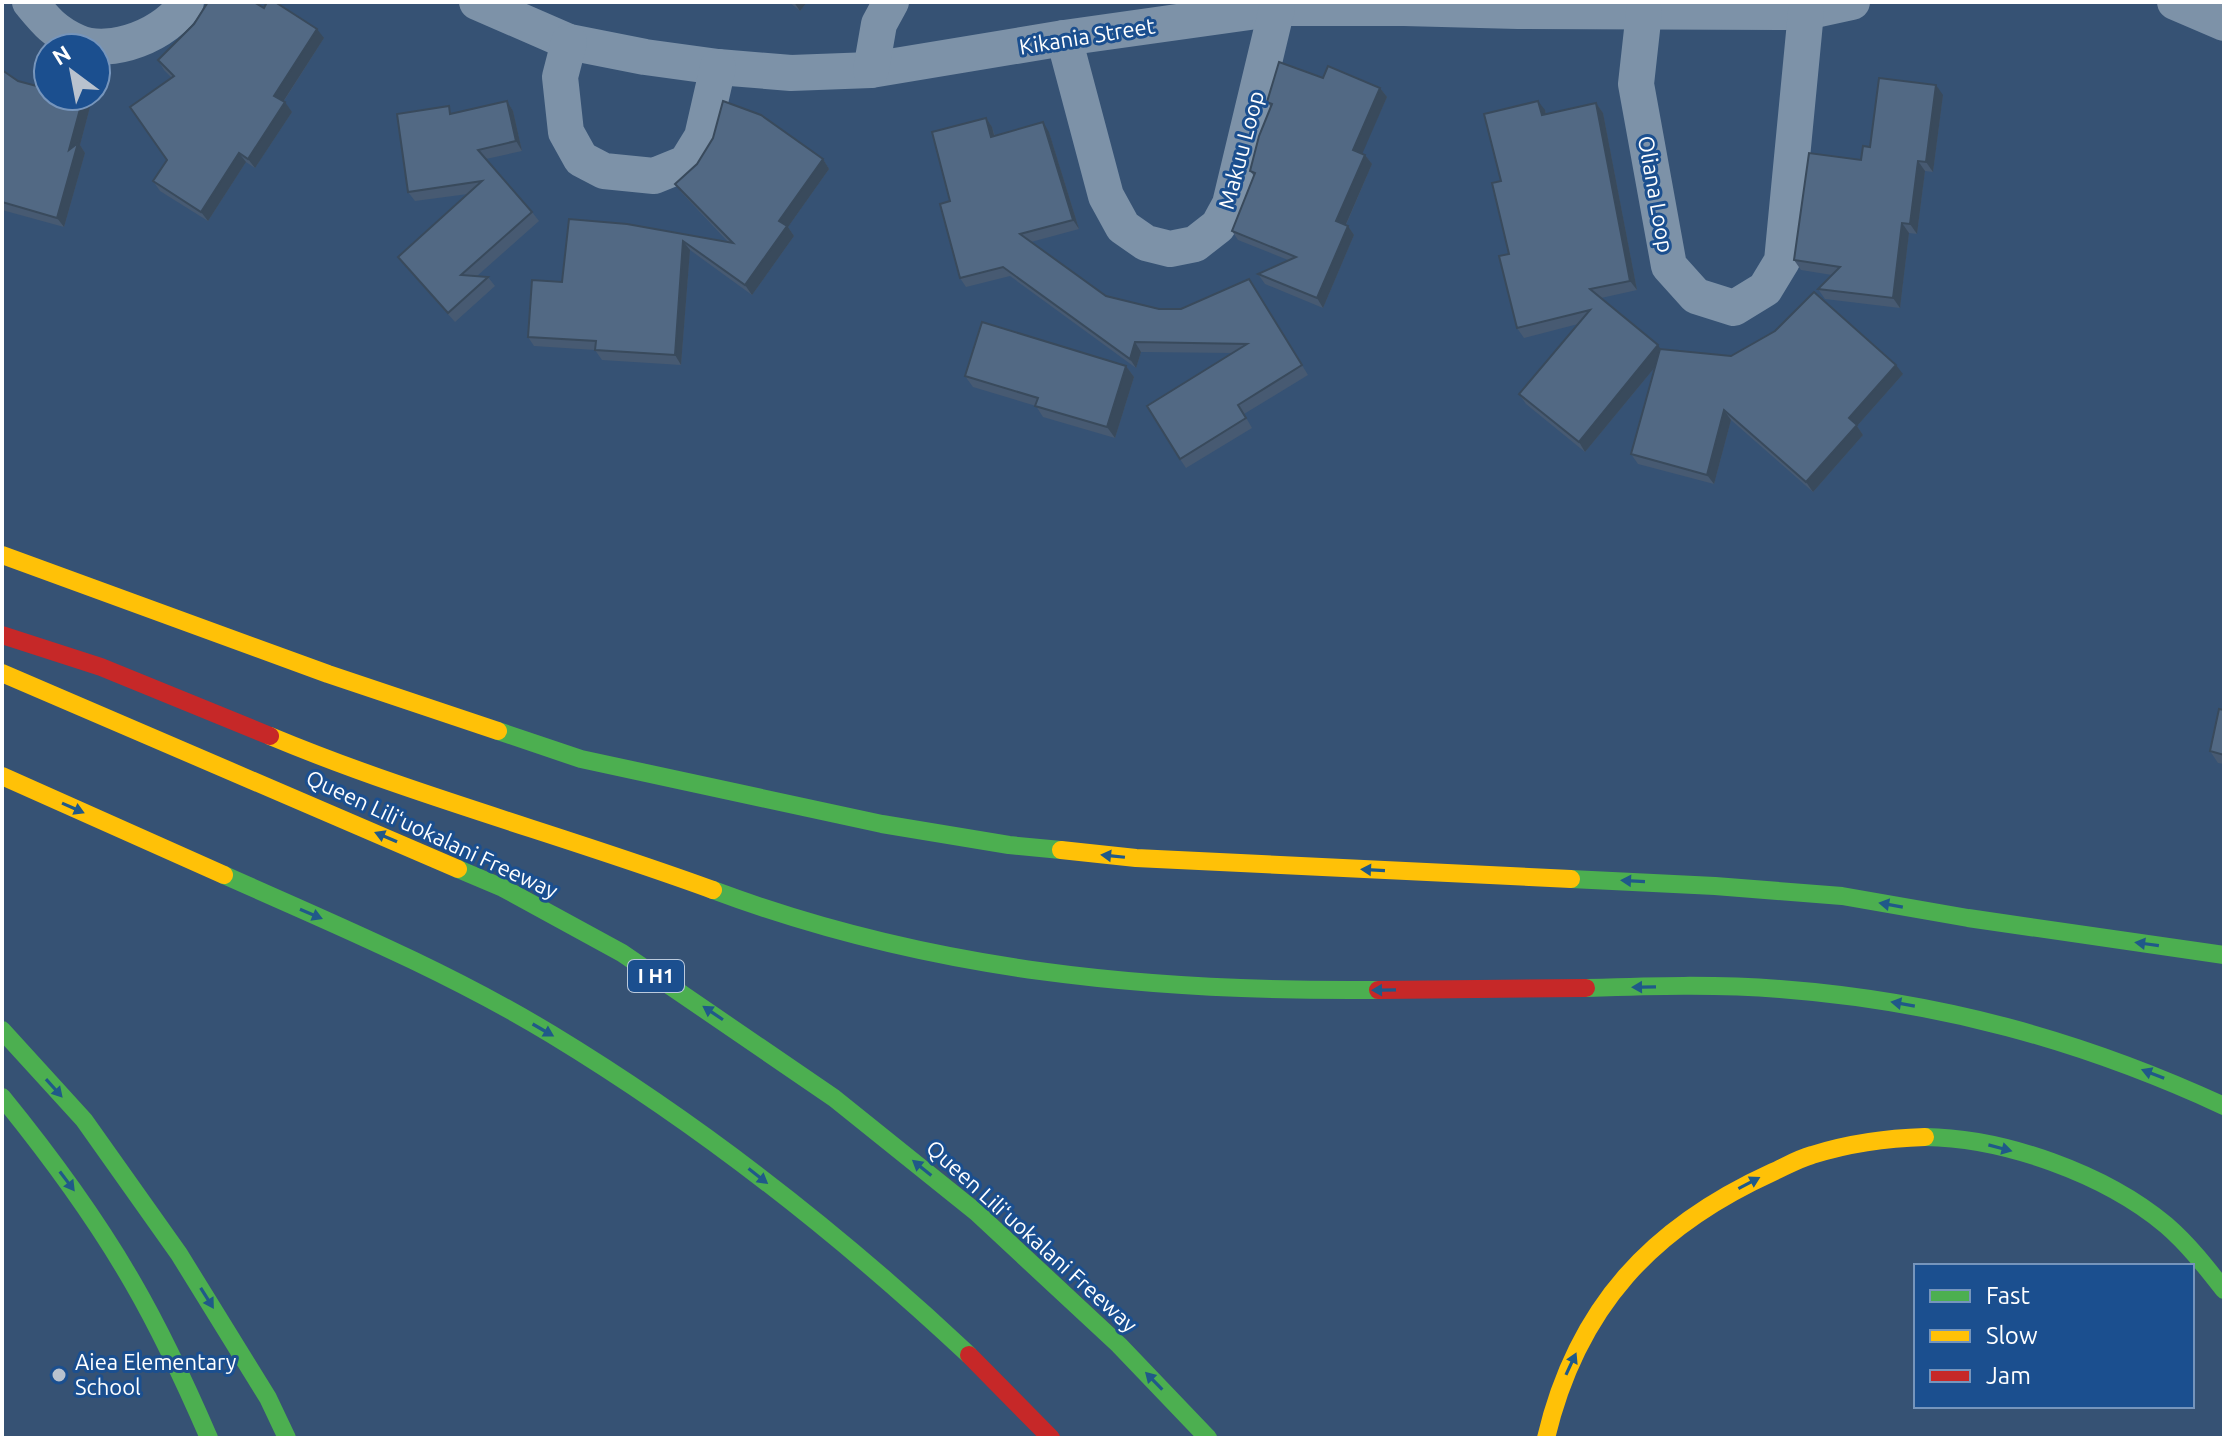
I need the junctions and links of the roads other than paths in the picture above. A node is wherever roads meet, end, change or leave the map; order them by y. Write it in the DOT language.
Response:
graph roads {
  1 [pos="30,2"];
  2 [pos="186,2"];
  3 [pos="477,2"];
  4 [pos="891,2"];
  5 [pos="1852,2"];
  6 [pos="2175,2"];
  7 [pos="1519,6"];
  8 [pos="1277,8"];
  9 [pos="1224,9"];
  10 [pos="1644,12"];
  11 [pos="1806,12"];
  12 [pos="2224,23"];
  13 [pos="1064,38"];
  14 [pos="569,42"];
  15 [pos="718,67"];
  16 [pos="871,70"];
  17 [pos="2,555"];
  18 [pos="2,635"];
  19 [pos="2,673"];
  20 [pos="2,776"];
  21 [pos="1968,918"];
  22 [pos="2224,955"];
  23 [pos="2154,963"];
  24 [pos="2,1030"];
  25 [pos="2,1097"];
  26 [pos="2224,1106"];
  27 [pos="2224,1290"];
  28 [pos="968,1354"];
  29 [pos="209,1438"];
  30 [pos="287,1438"];
  31 [pos="1031,1438"];
  32 [pos="1051,1438"];
  33 [pos="1208,1438"];
  34 [pos="1546,1438"];
  1 -- 2 [label="street"];
  3 -- 14 [label="street, Kikania Street"];
  4 -- 16 [label="street"];
  5 -- 11 [label="street, Kikania Street"];
  6 -- 12 [label="street"];
  7 -- 8 [label="street, Kikania Street"];
  7 -- 10 [label="street, Kikania Street"];
  8 -- 9 [label="street, Kikania Street"];
  8 -- 13 [label="street, Makuu Loop"];
  9 -- 13 [label="street, Kikania Street"];
  10 -- 11 [label="street, Kikania Street"];
  10 -- 11 [label="street, Oliana Loop"];
  13 -- 16 [label="street, Kikania Street"];
  14 -- 15 [label="street, Kikania Street"];
  14 -- 15 [label="street"];
  15 -- 16 [label="street, Kikania Street"];
  21 -- 17 [label="highway, one-way"];
  26 -- 18 [label="highway, one-way"];
  33 -- 19 [label="highway, Queen Liliʻuokalani Freeway / I H1, one-way"];
  20 -- 28 [label="highway, one-way"];
  22 -- 21 [label="highway, one-way"];
  21 -- 23 [label="highway"];
  24 -- 30 [label="highway, one-way"];
  25 -- 29 [label="highway, one-way"];
  34 -- 27 [label="highway, one-way"];
  28 -- 31 [label="highway"];
  28 -- 32 [label="highway"];
}
